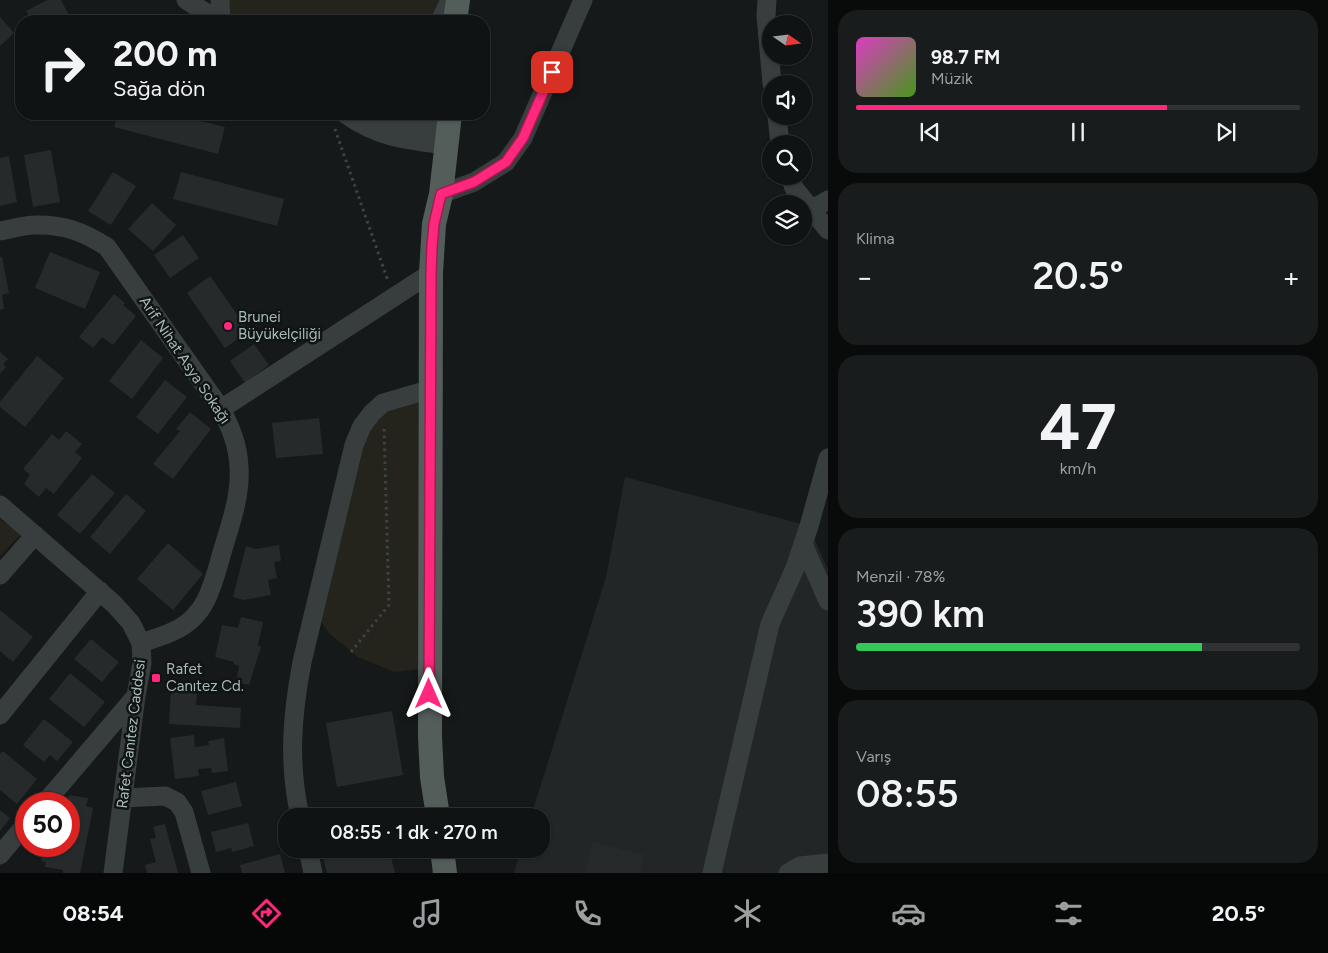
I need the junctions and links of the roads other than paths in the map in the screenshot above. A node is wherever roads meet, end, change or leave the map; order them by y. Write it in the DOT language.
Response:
graph roads {
  1 [pos="186,0"];
  2 [pos="220,0"];
  3 [pos="450,0"];
  4 [pos="458,0"];
  5 [pos="583,0"];
  6 [pos="767,0"];
  7 [pos="210,15"];
  8 [pos="220,15"];
  9 [pos="443,15"];
  10 [pos="456,15"];
  11 [pos="771,75"];
  12 [pos="348,120"];
  13 [pos="399,120"];
  14 [pos="441,128"];
  15 [pos="441,194"];
  16 [pos="828,200"];
  17 [pos="812,210"];
  18 [pos="434,224"];
  19 [pos="828,230"];
  20 [pos="0,231"];
  21 [pos="431,273"];
  22 [pos="430,389"];
  23 [pos="221,409"];
  24 [pos="828,458"];
  25 [pos="0,505"];
  26 [pos="35,535"];
  27 [pos="803,544"];
  28 [pos="0,575"];
  29 [pos="100,591"];
  30 [pos="828,601"];
  31 [pos="141,643"];
  32 [pos="136,696"];
  33 [pos="0,715"];
  34 [pos="54,792"];
  35 [pos="123,798"];
  36 [pos="298,808"];
  37 [pos="437,808"];
  38 [pos="15,837"];
  39 [pos="0,855"];
  40 [pos="310,858"];
  41 [pos="443,858"];
  42 [pos="828,863"];
  43 [pos="113,873"];
  44 [pos="201,873"];
  45 [pos="313,873"];
  46 [pos="445,873"];
  47 [pos="712,873"];
  48 [pos="788,873"];
  1 -- 7 [label="street"];
  2 -- 8 [label="street"];
  3 -- 9 [label="street"];
  4 -- 10 [label="main road"];
  5 -- 15 [label="street"];
  6 -- 11 [label="street"];
  12 -- 14 [label="street"];
  13 -- 14 [label="street"];
  14 -- 15 [label="main road"];
  14 -- 18 [label="main road"];
  15 -- 18 [label="main road"];
  16 -- 17 [label="street"];
  17 -- 19 [label="street"];
  18 -- 21 [label="main road"];
  20 -- 23 [label="street, Arif Nihat Asya Sokağı"];
  21 -- 22 [label="main road"];
  21 -- 23 [label="street"];
  22 -- 36 [label="street"];
  22 -- 37 [label="main road"];
  23 -- 31 [label="street, Arif Nihat Asya Sokağı"];
  24 -- 27 [label="street"];
  25 -- 26 [label="street, Rafet Canıtez Caddesi"];
  26 -- 28 [label="street"];
  26 -- 29 [label="street, Rafet Canıtez Caddesi"];
  27 -- 30 [label="street"];
  27 -- 47 [label="street"];
  29 -- 31 [label="street, Rafet Canıtez Caddesi"];
  29 -- 33 [label="street"];
  31 -- 32 [label="street, Rafet Canıtez Caddesi"];
  32 -- 34 [label="street"];
  32 -- 35 [label="street, Rafet Canıtez Caddesi"];
  35 -- 43 [label="street, Rafet Canıtez Caddesi"];
  35 -- 44 [label="street"];
  38 -- 39 [label="street"];
  40 -- 45 [label="street"];
  41 -- 46 [label="main road"];
  42 -- 48 [label="street"];
}
